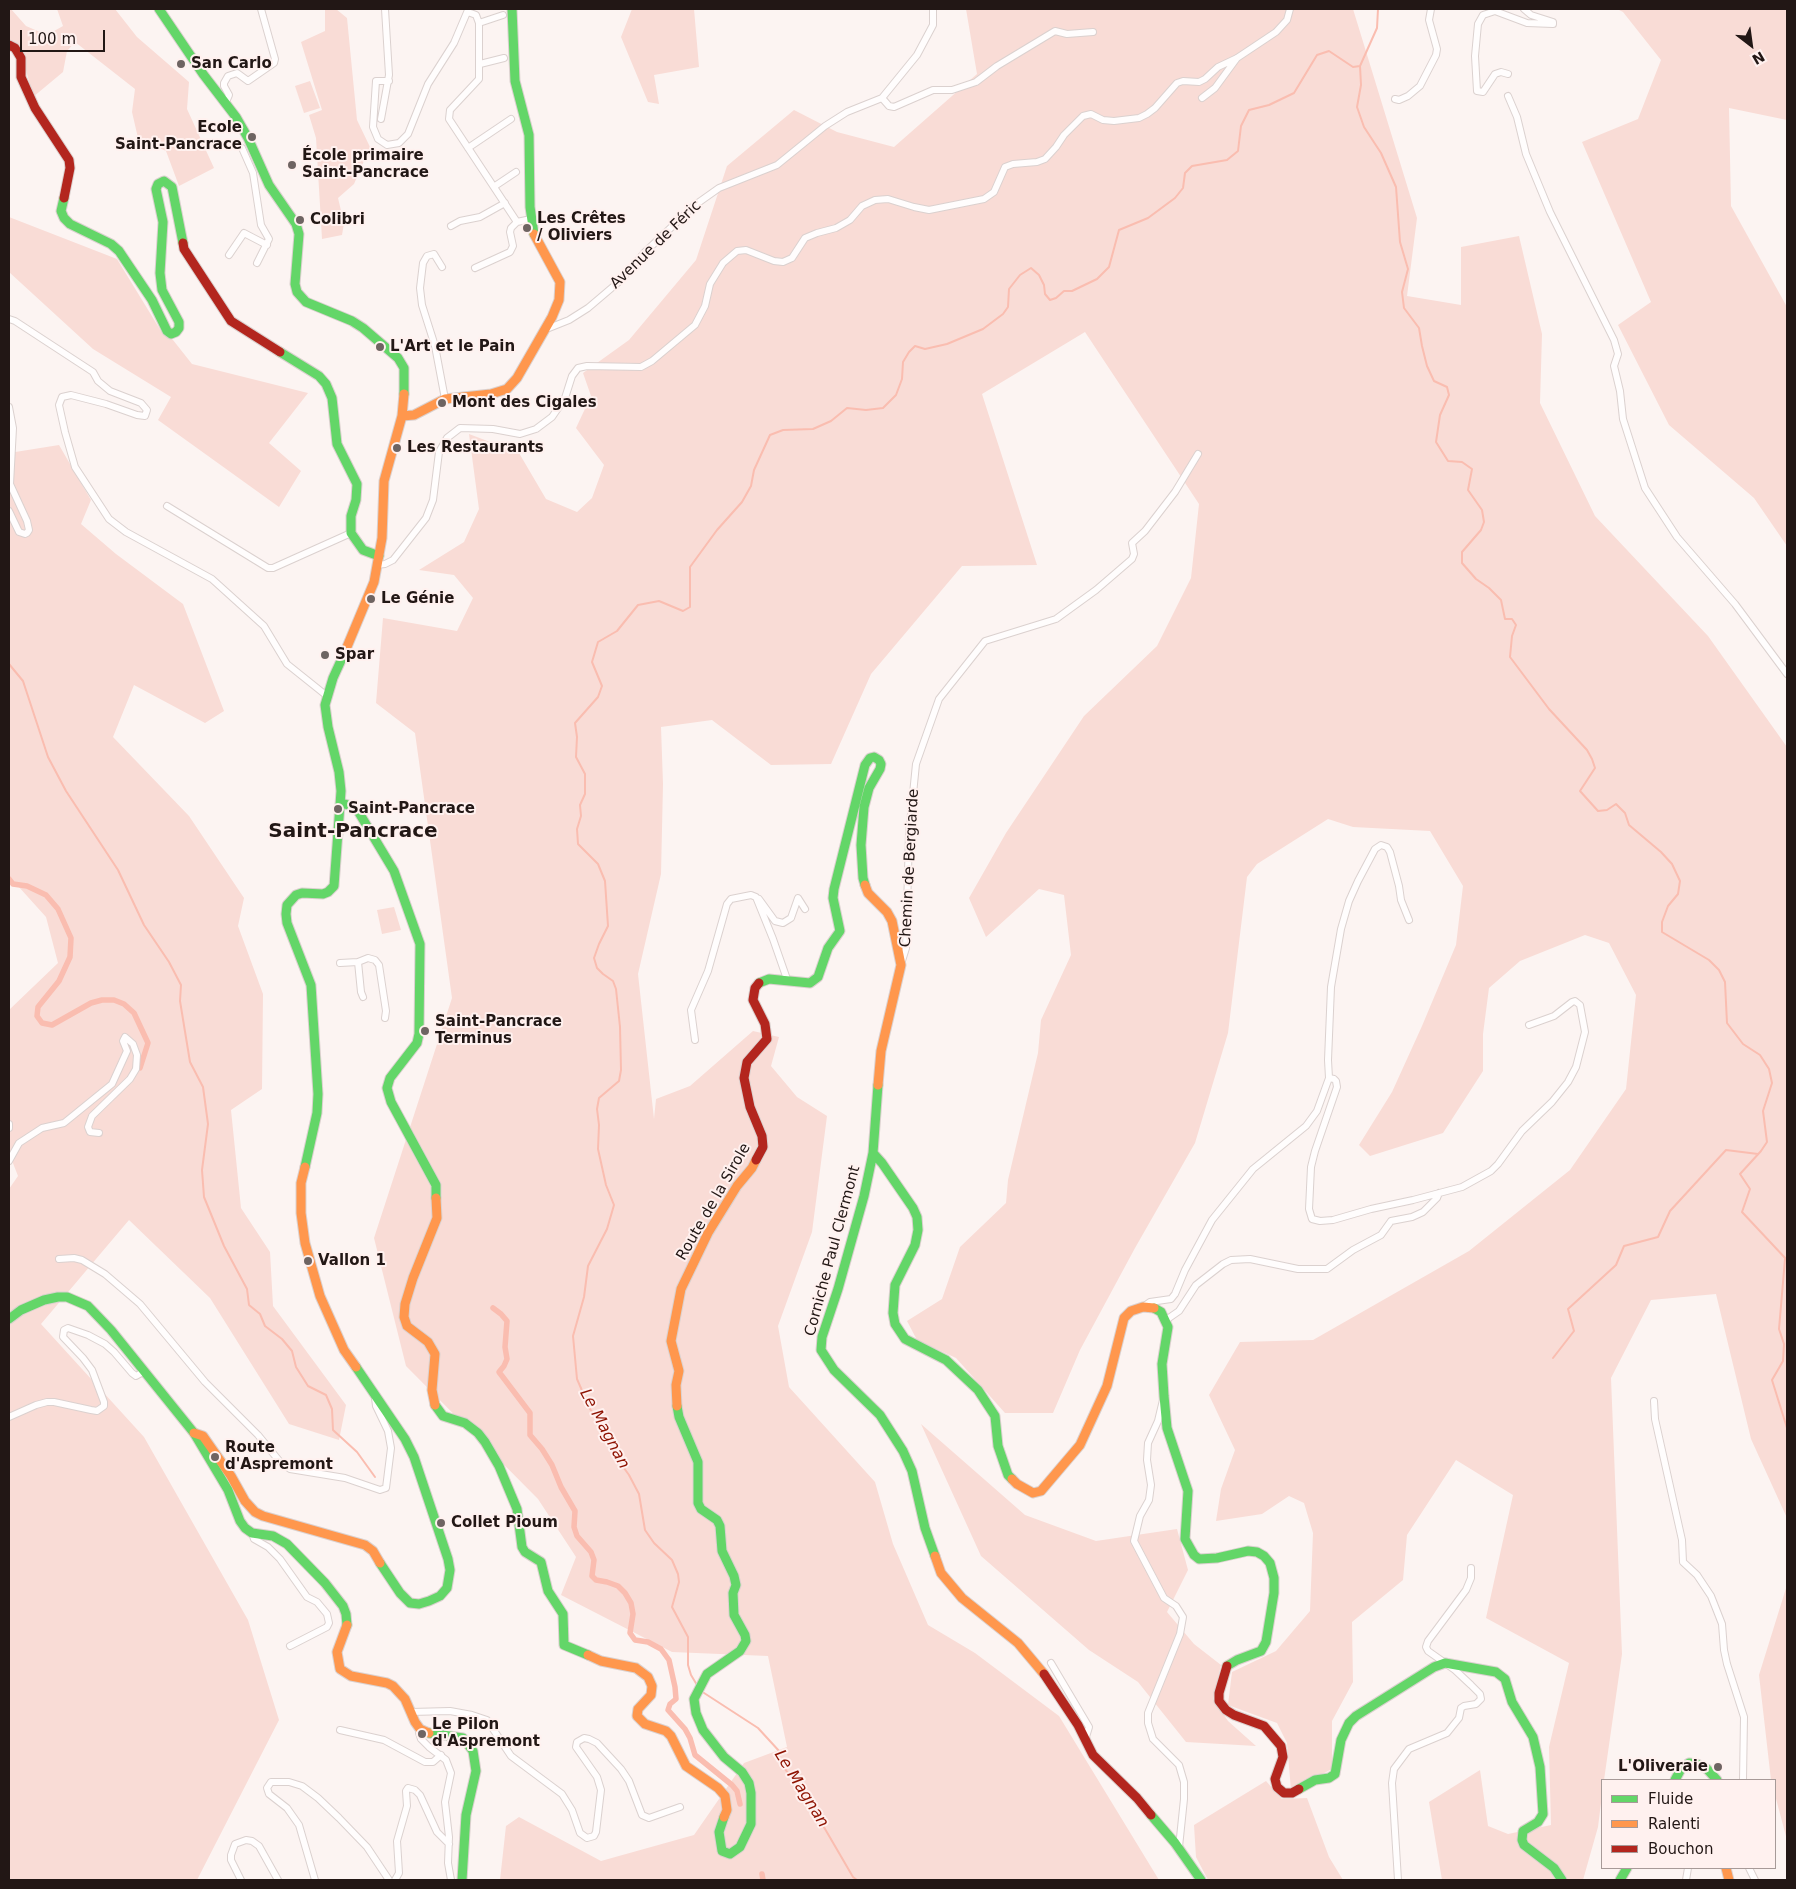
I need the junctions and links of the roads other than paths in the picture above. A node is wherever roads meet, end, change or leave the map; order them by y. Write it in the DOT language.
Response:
graph roads {
  1 [pos="160,9"];
  2 [pos="261,9"];
  3 [pos="385,9"];
  4 [pos="512,9"];
  5 [pos="933,9"];
  6 [pos="1290,9"];
  7 [pos="1431,9"];
  8 [pos="1524,9"];
  9 [pos="468,10"];
  10 [pos="503,15"];
  11 [pos="479,22"];
  12 [pos="1093,32"];
  13 [pos="9,45"];
  14 [pos="504,58"];
  15 [pos="1237,58"];
  16 [pos="480,64"];
  17 [pos="1508,74"];
  18 [pos="389,81"];
  19 [pos="1508,96"];
  20 [pos="882,98"];
  21 [pos="1202,98"];
  22 [pos="1395,99"];
  23 [pos="226,102"];
  24 [pos="381,119"];
  25 [pos="511,119"];
  26 [pos="242,148"];
  27 [pos="468,148"];
  28 [pos="516,172"];
  29 [pos="495,186"];
  30 [pos="505,203"];
  31 [pos="531,220"];
  32 [pos="517,222"];
  33 [pos="451,226"];
  34 [pos="267,245"];
  35 [pos="229,255"];
  36 [pos="257,263"];
  37 [pos="442,267"];
  38 [pos="475,268"];
  39 [pos="9,319"];
  40 [pos="546,327"];
  41 [pos="445,399"];
  42 [pos="9,407"];
  43 [pos="402,416"];
  44 [pos="1198,454"];
  45 [pos="167,506"];
  46 [pos="9,511"];
  47 [pos="351,532"];
  48 [pos="378,560"];
  49 [pos="1787,674"];
  50 [pos="327,696"];
  51 [pos="341,803"];
  52 [pos="756,897"];
  53 [pos="805,909"];
  54 [pos="1408,920"];
  55 [pos="358,962"];
  56 [pos="340,963"];
  57 [pos="901,965"];
  58 [pos="788,982"];
  59 [pos="363,997"];
  60 [pos="385,1018"];
  61 [pos="1528,1025"];
  62 [pos="694,1040"];
  63 [pos="1329,1078"];
  64 [pos="9,1124"];
  65 [pos="9,1128"];
  66 [pos="99,1133"];
  67 [pos="873,1153"];
  68 [pos="9,1160"];
  69 [pos="1439,1193"];
  70 [pos="58,1259"];
  71 [pos="1143,1307"];
  72 [pos="9,1319"];
  73 [pos="1166,1320"];
  74 [pos="145,1371"];
  75 [pos="375,1396"];
  76 [pos="1164,1399"];
  77 [pos="1654,1401"];
  78 [pos="9,1417"];
  79 [pos="194,1433"];
  80 [pos="252,1533"];
  81 [pos="1471,1568"];
  82 [pos="290,1646"];
  83 [pos="1051,1663"];
  84 [pos="1445,1663"];
  85 [pos="411,1712"];
  86 [pos="420,1729"];
  87 [pos="340,1730"];
  88 [pos="1085,1740"];
  89 [pos="441,1756"];
  90 [pos="1676,1779"];
  91 [pos="1716,1779"];
  92 [pos="1742,1779"];
  93 [pos="680,1807"];
  94 [pos="449,1844"];
  95 [pos="1179,1847"];
  96 [pos="1626,1869"];
  97 [pos="241,1880"];
  98 [pos="278,1880"];
  99 [pos="315,1880"];
  100 [pos="389,1880"];
  101 [pos="395,1880"];
  102 [pos="451,1880"];
  103 [pos="462,1880"];
  104 [pos="1201,1880"];
  105 [pos="1398,1880"];
  106 [pos="1562,1880"];
  107 [pos="1620,1880"];
  1 -- 23 [label="street"];
  2 -- 23 [label="street"];
  3 -- 18 [label="street"];
  4 -- 31 [label="street"];
  5 -- 20 [label="street, Avenue de Féric"];
  6 -- 15 [label="street"];
  7 -- 22 [label="street"];
  8 -- 17 [label="street"];
  9 -- 11 [label="street"];
  9 -- 18 [label="street"];
  10 -- 11 [label="street"];
  11 -- 16 [label="street"];
  12 -- 20 [label="street"];
  13 -- 47 [label="street"];
  14 -- 16 [label="street"];
  15 -- 21 [label="street"];
  15 -- 48 [label="street"];
  16 -- 27 [label="street"];
  18 -- 24 [label="street"];
  19 -- 49 [label="street"];
  20 -- 40 [label="street, Avenue de Féric"];
  23 -- 43 [label="street"];
  25 -- 27 [label="street"];
  26 -- 34 [label="street"];
  27 -- 29 [label="street"];
  28 -- 29 [label="street"];
  29 -- 30 [label="street"];
  30 -- 32 [label="street"];
  30 -- 33 [label="street"];
  31 -- 32 [label="street"];
  31 -- 40 [label="street"];
  32 -- 38 [label="street"];
  34 -- 35 [label="street"];
  34 -- 36 [label="street"];
  37 -- 41 [label="street"];
  39 -- 50 [label="street"];
  40 -- 41 [label="street"];
  41 -- 43 [label="street"];
  42 -- 46 [label="street"];
  43 -- 48 [label="street"];
  44 -- 57 [label="street, Chemin de Bergiarde"];
  45 -- 47 [label="street"];
  47 -- 48 [label="street"];
  48 -- 50 [label="street"];
  50 -- 51 [label="street"];
  51 -- 58 [label="street, Route de la Sirole"];
  51 -- 75 [label="street"];
  52 -- 53 [label="street"];
  52 -- 58 [label="street"];
  52 -- 62 [label="street"];
  54 -- 63 [label="street"];
  55 -- 56 [label="street"];
  55 -- 59 [label="street"];
  55 -- 60 [label="street"];
  57 -- 58 [label="street, Route de la Sirole"];
  57 -- 67 [label="street, Route de la Sirole"];
  61 -- 69 [label="street"];
  63 -- 69 [label="street"];
  63 -- 71 [label="street"];
  64 -- 65 [label="street"];
  66 -- 68 [label="street"];
  67 -- 71 [label="street"];
  67 -- 88 [label="street, Corniche Paul Clermont"];
  69 -- 73 [label="street"];
  70 -- 75 [label="street"];
  71 -- 73 [label="street"];
  72 -- 74 [label="street"];
  73 -- 76 [label="street"];
  74 -- 78 [label="street"];
  74 -- 79 [label="street"];
  75 -- 79 [label="street"];
  76 -- 84 [label="street"];
  76 -- 95 [label="street"];
  77 -- 92 [label="street"];
  79 -- 80 [label="street"];
  80 -- 82 [label="street"];
  80 -- 85 [label="street"];
  81 -- 84 [label="street"];
  83 -- 88 [label="street"];
  84 -- 105 [label="street"];
  84 -- 106 [label="street"];
  85 -- 86 [label="street"];
  85 -- 93 [label="street"];
  86 -- 89 [label="street"];
  86 -- 103 [label="street"];
  87 -- 89 [label="street"];
  88 -- 95 [label="street, Corniche Paul Clermont"];
  89 -- 94 [label="street"];
  90 -- 91 [label="street"];
  94 -- 101 [label="street"];
  94 -- 102 [label="street"];
  95 -- 104 [label="street, Corniche Paul Clermont"];
  96 -- 107 [label="street"];
  97 -- 98 [label="street"];
  99 -- 100 [label="street"];
}
